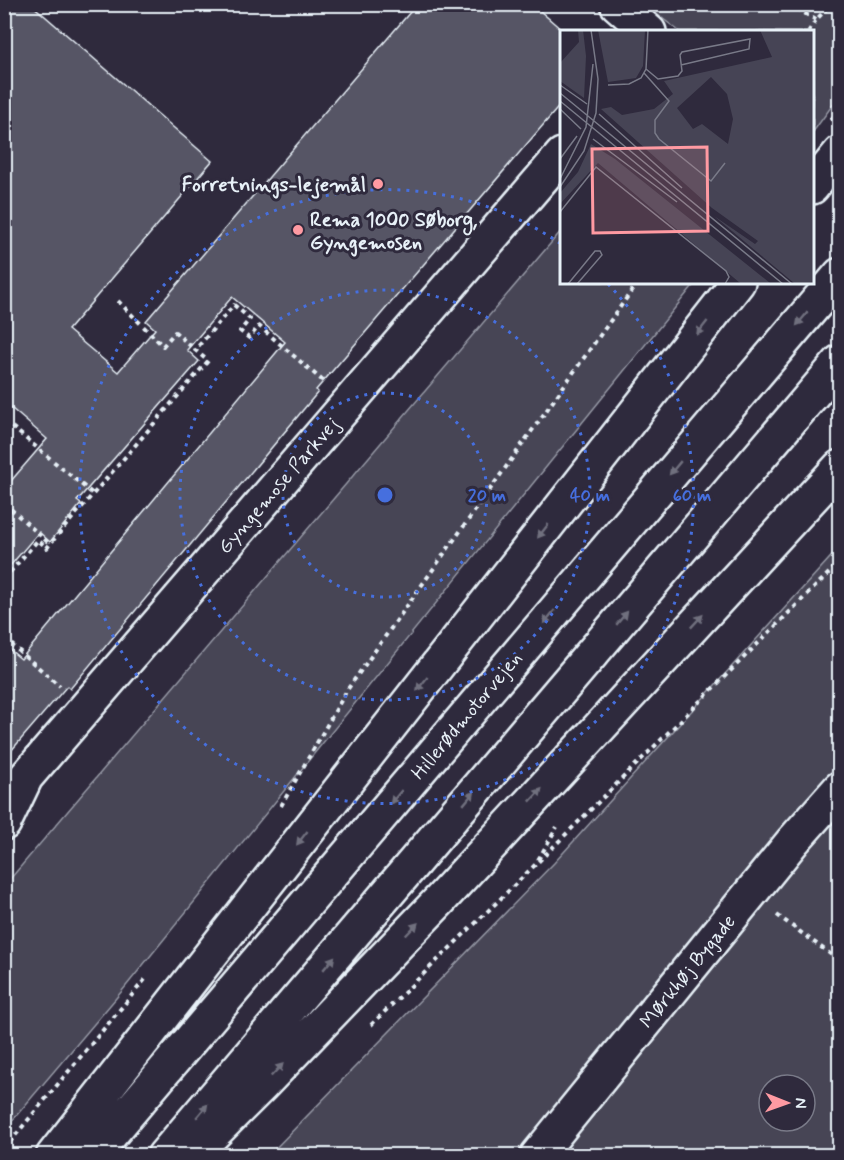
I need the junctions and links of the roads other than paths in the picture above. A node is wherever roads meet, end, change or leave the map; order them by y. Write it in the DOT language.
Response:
graph roads {
  1 [pos="617,4"];
  2 [pos="647,30"];
  3 [pos="840,153"];
  4 [pos="560,157"];
  5 [pos="814,186"];
  6 [pos="840,275"];
  7 [pos="736,284"];
  8 [pos="840,363"];
  9 [pos="840,467"];
  10 [pos="840,788"];
  11 [pos="4,823"];
  12 [pos="53,1155"];
  13 [pos="92,1155"];
  14 [pos="164,1155"];
  15 [pos="191,1155"];
  16 [pos="537,1155"];
  1 -- 2 [label="main road"];
  3 -- 5 [label="main road"];
  4 -- 11 [label="main road, Gyngemose Parkvej"];
  6 -- 13 [label="main road, Hillerødmotorvejen, one-way"];
  7 -- 12 [label="main road, one-way"];
  14 -- 8 [label="main road, one-way"];
  15 -- 9 [label="main road, one-way"];
  10 -- 16 [label="main road, Mørkhøj Bygade"];
}
